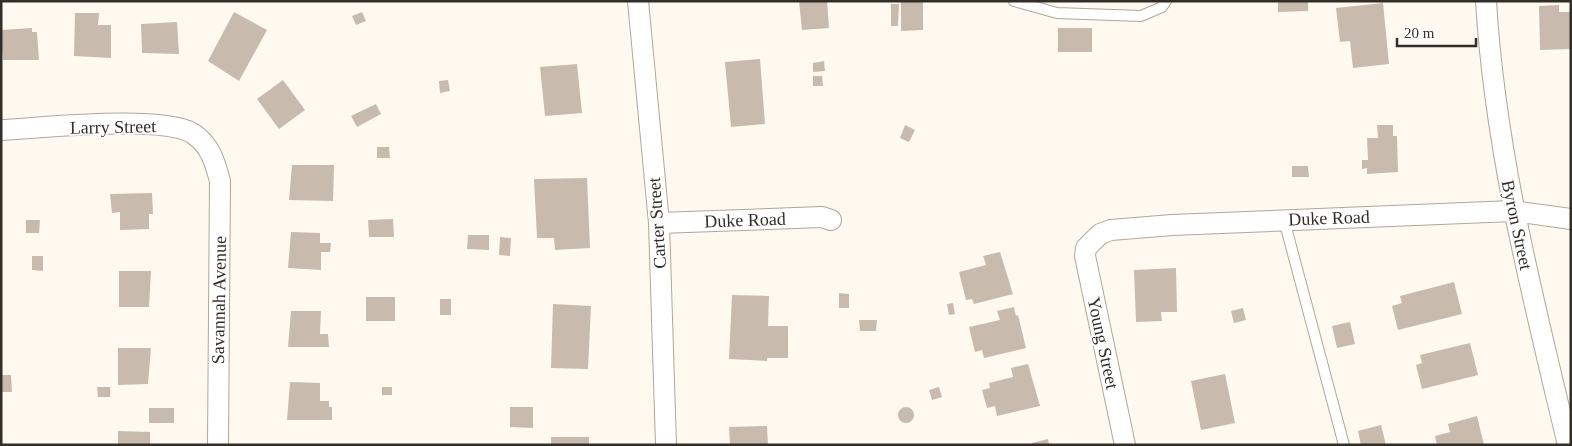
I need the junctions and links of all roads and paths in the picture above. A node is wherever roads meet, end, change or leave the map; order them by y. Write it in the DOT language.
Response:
graph roads {
  1 [pos="638,1"];
  2 [pos="1014,1"];
  3 [pos="1166,1"];
  4 [pos="1486,1"];
  5 [pos="1,130"];
  6 [pos="213,157"];
  7 [pos="1513,211"];
  8 [pos="1571,219"];
  9 [pos="831,220"];
  10 [pos="1284,220"];
  11 [pos="659,223"];
  12 [pos="1090,243"];
  13 [pos="218,445"];
  14 [pos="666,445"];
  15 [pos="1125,445"];
  16 [pos="1344,445"];
  17 [pos="1568,445"];
  1 -- 11 [label="street, Carter Street"];
  2 -- 3 [label="lane"];
  4 -- 7 [label="street, Byron Street"];
  5 -- 6 [label="street, Larry Street"];
  6 -- 13 [label="street, Savannah Avenue"];
  7 -- 8 [label="street, Duke Road"];
  7 -- 10 [label="street, Duke Road"];
  7 -- 17 [label="street, Byron Street"];
  9 -- 11 [label="street, Duke Road"];
  10 -- 12 [label="street, Duke Road"];
  10 -- 16 [label="lane"];
  11 -- 14 [label="street, Carter Street"];
  12 -- 15 [label="street, Young Street"];
}
